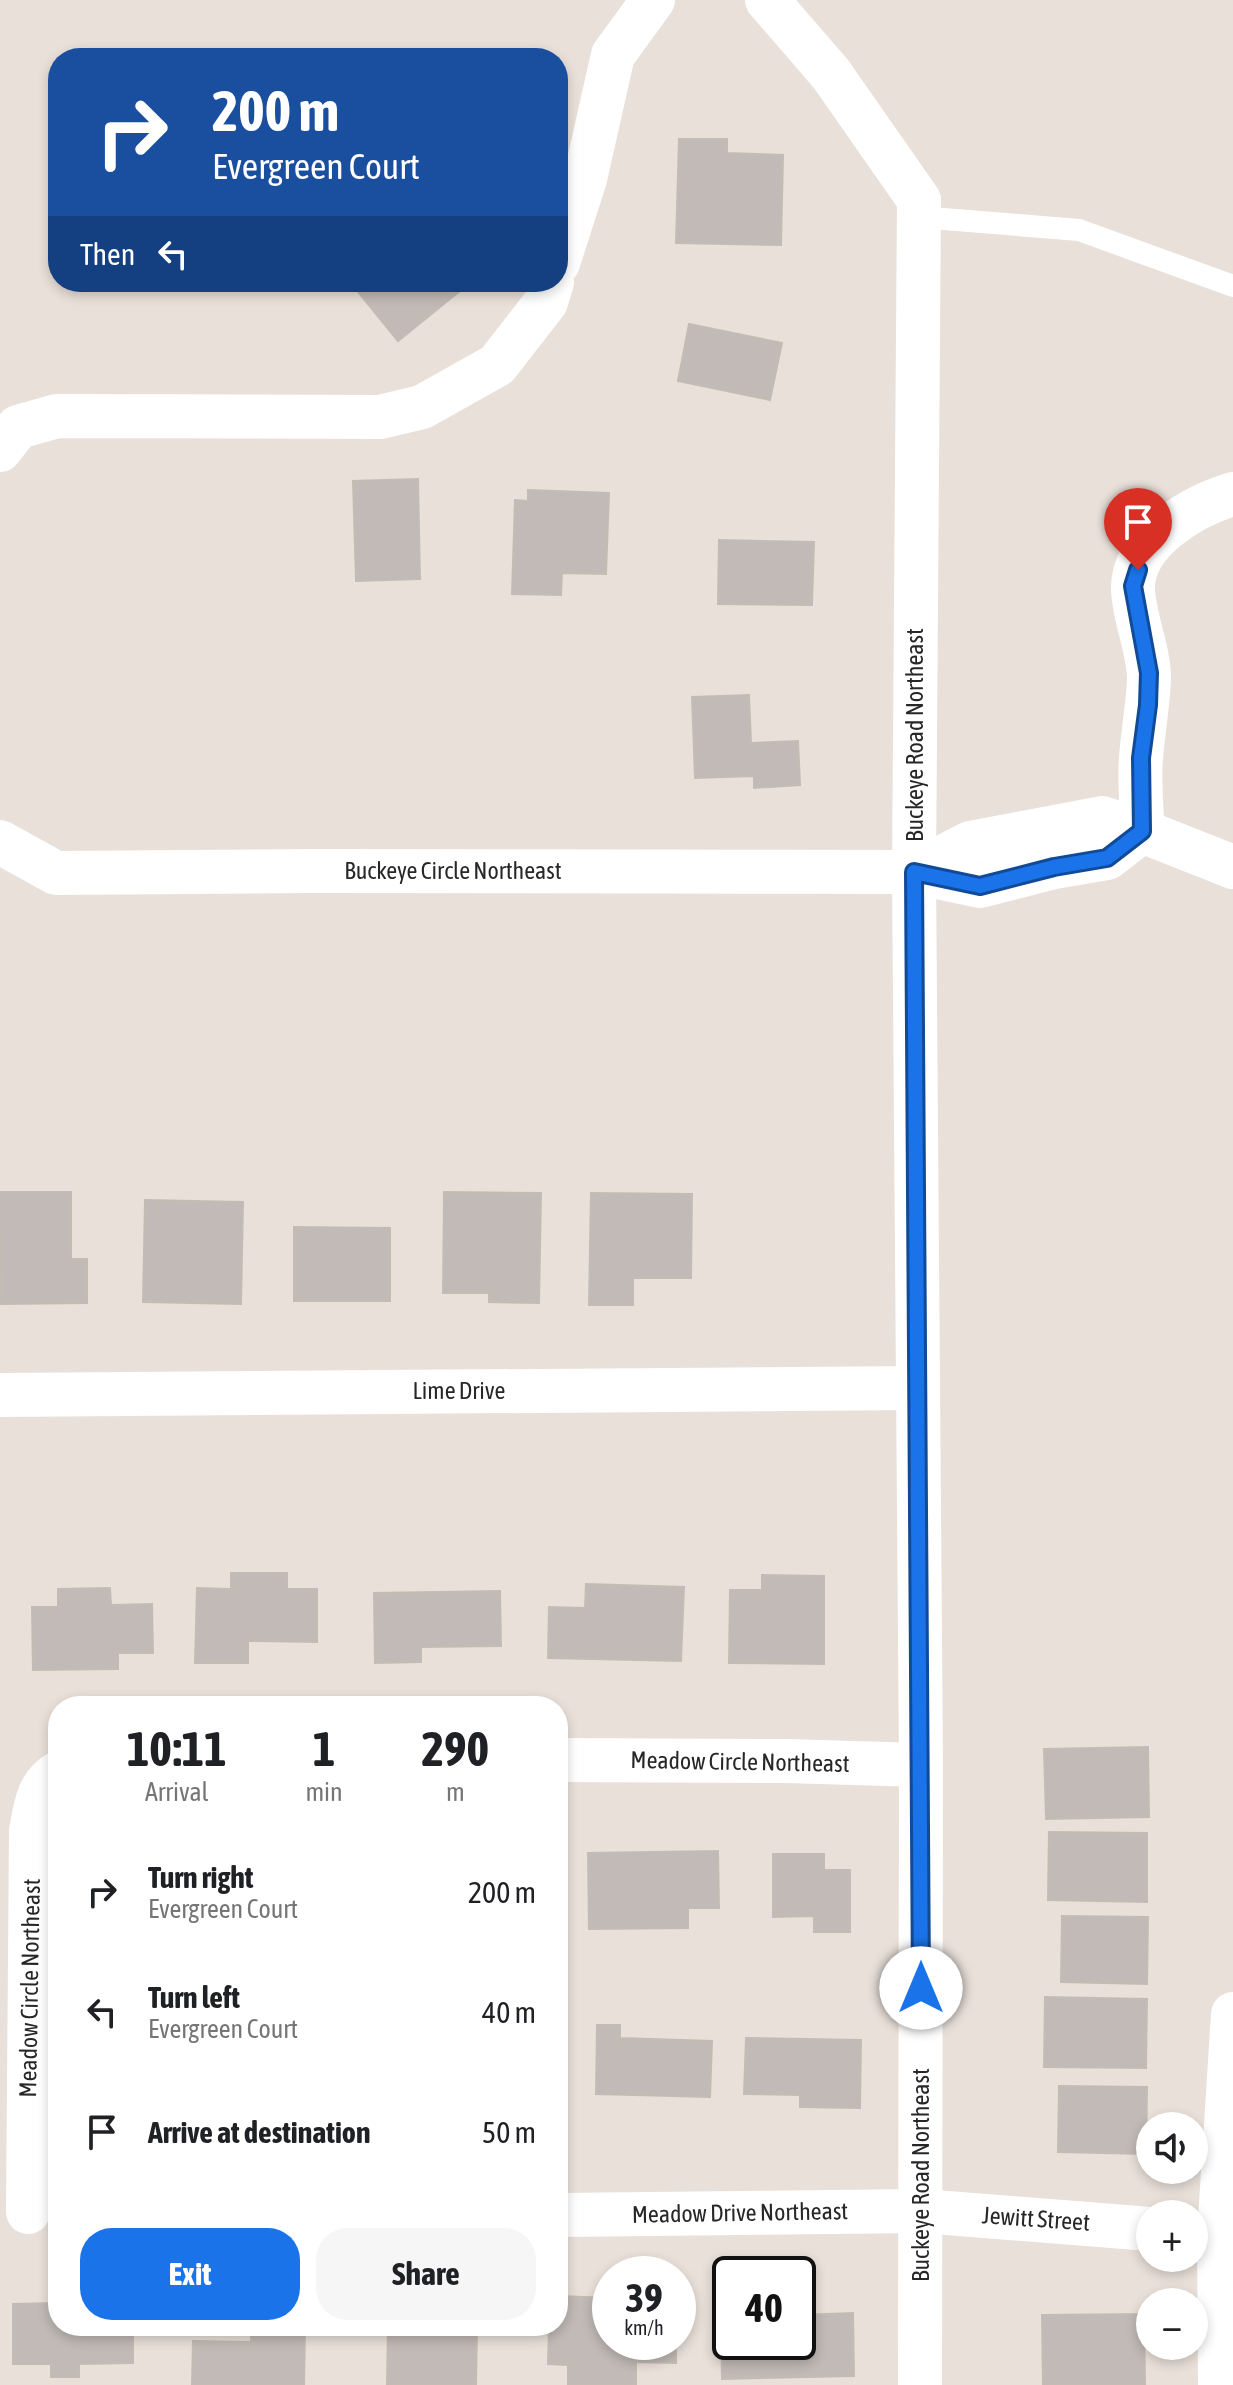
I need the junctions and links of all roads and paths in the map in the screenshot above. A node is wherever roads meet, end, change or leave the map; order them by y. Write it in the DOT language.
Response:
graph roads {
  1 [pos="653,0"];
  2 [pos="767,0"];
  3 [pos="919,217"];
  4 [pos="568,232"];
  5 [pos="1233,286"];
  6 [pos="549,292"];
  7 [pos="0,450"];
  8 [pos="1233,494"];
  9 [pos="1142,831"];
  10 [pos="0,842"];
  11 [pos="1233,867"];
  12 [pos="914,872"];
  13 [pos="918,1388"];
  14 [pos="0,1395"];
  15 [pos="568,1760"];
  16 [pos="921,1765"];
  17 [pos="48,1778"];
  18 [pos="1233,2014"];
  19 [pos="922,2211"];
  20 [pos="29,2212"];
  21 [pos="568,2215"];
  22 [pos="1136,2228"];
  23 [pos="1215,2236"];
  24 [pos="920,2385"];
  25 [pos="1220,2385"];
  1 -- 4 [label="street"];
  2 -- 3 [label="street, Buckeye Road Northeast"];
  3 -- 5 [label="lane"];
  3 -- 12 [label="street, Buckeye Road Northeast"];
  6 -- 7 [label="street"];
  8 -- 9 [label="street"];
  9 -- 11 [label="street"];
  9 -- 12 [label="street, Buckeye Circle Northeast"];
  10 -- 12 [label="street, Buckeye Circle Northeast"];
  12 -- 13 [label="street, Buckeye Road Northeast"];
  13 -- 14 [label="street, Lime Drive"];
  13 -- 16 [label="street, Buckeye Road Northeast"];
  15 -- 16 [label="street, Meadow Circle Northeast"];
  16 -- 19 [label="street, Buckeye Road Northeast"];
  17 -- 20 [label="street, Meadow Circle Northeast"];
  18 -- 23 [label="street"];
  19 -- 21 [label="street, Meadow Drive Northeast"];
  19 -- 22 [label="street, Jewitt Street"];
  19 -- 24 [label="street, Buckeye Road Northeast"];
  23 -- 25 [label="street"];
}
